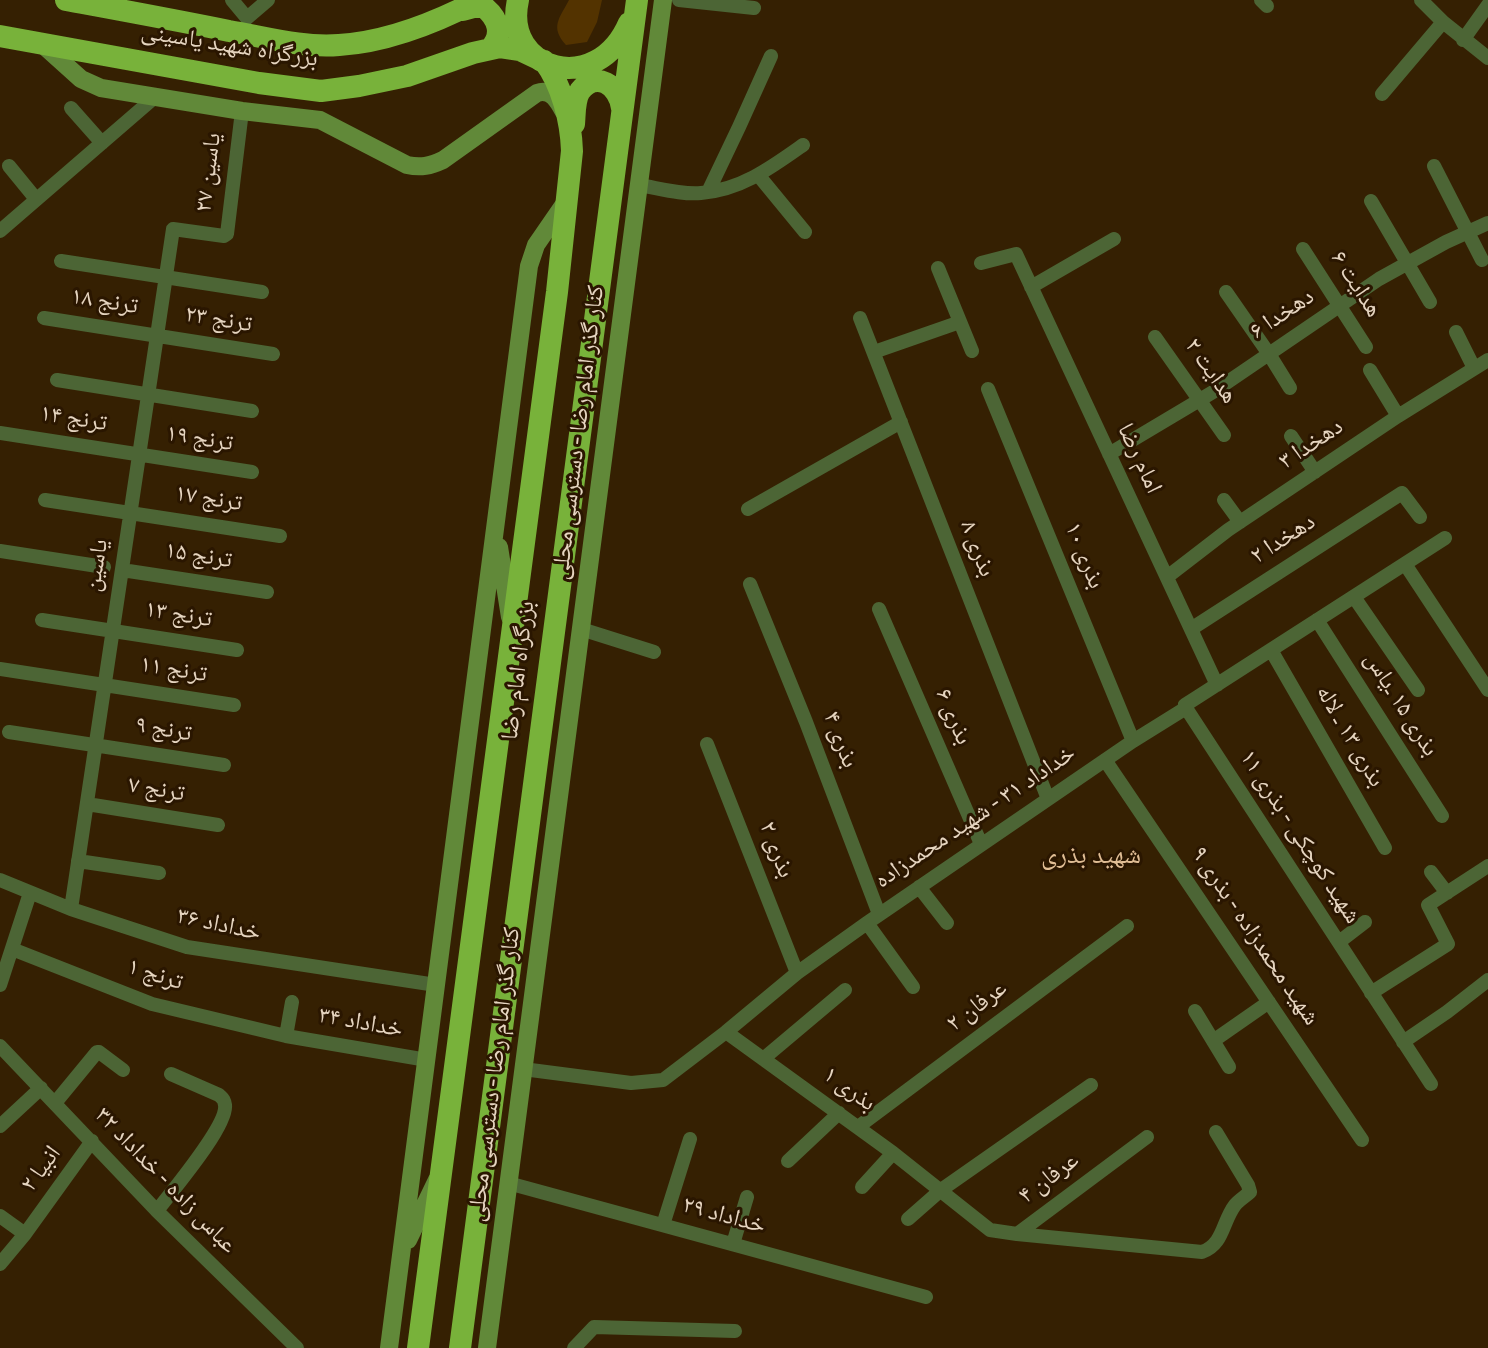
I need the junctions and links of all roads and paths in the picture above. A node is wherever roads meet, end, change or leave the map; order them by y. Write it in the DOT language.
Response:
graph roads {
  1 [pos="232,0"];
  2 [pos="268,0"];
  3 [pos="479,0"];
  4 [pos="518,0"];
  5 [pos="663,0"];
  6 [pos="679,0"];
  7 [pos="1421,0"];
  8 [pos="81,1"];
  9 [pos="636,2"];
  10 [pos="1488,5"];
  11 [pos="754,8"];
  12 [pos="452,14"];
  13 [pos="1443,22"];
  14 [pos="0,36"];
  15 [pos="1463,40"];
  16 [pos="41,43"];
  17 [pos="490,49"];
  18 [pos="771,56"];
  19 [pos="1488,58"];
  20 [pos="541,60"];
  21 [pos="321,91"];
  22 [pos="1382,94"];
  23 [pos="155,97"];
  24 [pos="71,108"];
  25 [pos="622,108"];
  26 [pos="242,111"];
  27 [pos="568,118"];
  28 [pos="320,120"];
  29 [pos="102,143"];
  30 [pos="803,145"];
  31 [pos="572,151"];
  32 [pos="9,166"];
  33 [pos="1434,166"];
  34 [pos="759,176"];
  35 [pos="639,185"];
  36 [pos="708,192"];
  37 [pos="36,199"];
  38 [pos="567,200"];
  39 [pos="1371,201"];
  40 [pos="1488,223"];
  41 [pos="173,229"];
  42 [pos="0,231"];
  43 [pos="805,232"];
  44 [pos="1468,232"];
  45 [pos="1114,239"];
  46 [pos="1303,249"];
  47 [pos="1482,260"];
  48 [pos="61,261"];
  49 [pos="981,263"];
  50 [pos="1408,263"];
  51 [pos="938,268"];
  52 [pos="166,277"];
  53 [pos="1031,287"];
  54 [pos="262,292"];
  55 [pos="1226,292"];
  56 [pos="1430,302"];
  57 [pos="1339,306"];
  58 [pos="44,318"];
  59 [pos="860,318"];
  60 [pos="960,322"];
  61 [pos="1456,332"];
  62 [pos="157,336"];
  63 [pos="1155,337"];
  64 [pos="1366,347"];
  65 [pos="972,351"];
  66 [pos="874,352"];
  67 [pos="273,354"];
  68 [pos="1269,354"];
  69 [pos="1488,360"];
  70 [pos="1474,368"];
  71 [pos="1370,370"];
  72 [pos="57,380"];
  73 [pos="586,383"];
  74 [pos="1290,388"];
  75 [pos="988,389"];
  76 [pos="148,395"];
  77 [pos="1200,400"];
  78 [pos="252,411"];
  79 [pos="1398,416"];
  80 [pos="901,422"];
  81 [pos="0,433"];
  82 [pos="1224,435"];
  83 [pos="1291,436"];
  84 [pos="604,447"];
  85 [pos="1109,454"];
  86 [pos="139,455"];
  87 [pos="252,472"];
  88 [pos="1315,472"];
  89 [pos="45,500"];
  90 [pos="1224,500"];
  91 [pos="748,509"];
  92 [pos="131,513"];
  93 [pos="1420,517"];
  94 [pos="1240,522"];
  95 [pos="495,529"];
  96 [pos="280,536"];
  97 [pos="1445,538"];
  98 [pos="0,551"];
  99 [pos="1405,564"];
  100 [pos="104,567"];
  101 [pos="122,570"];
  102 [pos="1167,577"];
  103 [pos="750,584"];
  104 [pos="267,592"];
  105 [pos="1354,597"];
  106 [pos="879,609"];
  107 [pos="42,620"];
  108 [pos="1317,620"];
  109 [pos="581,629"];
  110 [pos="1191,629"];
  111 [pos="512,630"];
  112 [pos="113,631"];
  113 [pos="237,650"];
  114 [pos="1271,650"];
  115 [pos="654,652"];
  116 [pos="0,669"];
  117 [pos="105,685"];
  118 [pos="1217,685"];
  119 [pos="1418,690"];
  120 [pos="1488,690"];
  121 [pos="234,705"];
  122 [pos="1186,708"];
  123 [pos="9,732"];
  124 [pos="1133,741"];
  125 [pos="707,744"];
  126 [pos="95,745"];
  127 [pos="1105,760"];
  128 [pos="563,761"];
  129 [pos="224,765"];
  130 [pos="1048,799"];
  131 [pos="87,804"];
  132 [pos="1442,816"];
  133 [pos="218,825"];
  134 [pos="528,827"];
  135 [pos="981,844"];
  136 [pos="1385,848"];
  137 [pos="78,861"];
  138 [pos="1488,866"];
  139 [pos="1431,872"];
  140 [pos="159,873"];
  141 [pos="0,880"];
  142 [pos="919,887"];
  143 [pos="30,893"];
  144 [pos="1447,893"];
  145 [pos="71,909"];
  146 [pos="873,919"];
  147 [pos="1365,922"];
  148 [pos="947,923"];
  149 [pos="1127,926"];
  150 [pos="1339,942"];
  151 [pos="12,949"];
  152 [pos="797,973"];
  153 [pos="1488,980"];
  154 [pos="0,985"];
  155 [pos="436,985"];
  156 [pos="913,987"];
  157 [pos="845,990"];
  158 [pos="1371,993"];
  159 [pos="292,1002"];
  160 [pos="1269,1002"];
  161 [pos="1195,1011"];
  162 [pos="726,1032"];
  163 [pos="286,1036"];
  164 [pos="1213,1041"];
  165 [pos="1403,1042"];
  166 [pos="0,1046"];
  167 [pos="763,1059"];
  168 [pos="427,1060"];
  169 [pos="1229,1067"];
  170 [pos="496,1068"];
  171 [pos="523,1069"];
  172 [pos="123,1070"];
  173 [pos="171,1074"];
  174 [pos="1431,1084"];
  175 [pos="1091,1085"];
  176 [pos="41,1088"];
  177 [pos="55,1103"];
  178 [pos="839,1113"];
  179 [pos="0,1126"];
  180 [pos="858,1127"];
  181 [pos="1216,1132"];
  182 [pos="1147,1137"];
  183 [pos="690,1139"];
  184 [pos="1362,1140"];
  185 [pos="92,1141"];
  186 [pos="893,1153"];
  187 [pos="788,1161"];
  188 [pos="441,1170"];
  189 [pos="508,1183"];
  190 [pos="862,1187"];
  191 [pos="941,1190"];
  192 [pos="747,1197"];
  193 [pos="157,1211"];
  194 [pos="0,1216"];
  195 [pos="908,1219"];
  196 [pos="663,1225"];
  197 [pos="25,1234"];
  198 [pos="1017,1234"];
  199 [pos="733,1244"];
  200 [pos="402,1254"];
  201 [pos="0,1264"];
  202 [pos="469,1273"];
  203 [pos="926,1297"];
  204 [pos="735,1331"];
  205 [pos="296,1348"];
  206 [pos="389,1348"];
  207 [pos="418,1348"];
  208 [pos="460,1348"];
  209 [pos="486,1348"];
  210 [pos="574,1348"];
  1 -- 2 [label="street"];
  3 -- 12 [label="highway, بزرگراه شهید یاسینی"];
  4 -- 20 [label="highway, بزرگراه امام رضا"];
  5 -- 35 [label="main road, کنار گذر امام رضا - دسترسی محلی"];
  6 -- 11 [label="street"];
  7 -- 13 [label="street"];
  8 -- 12 [label="highway, بزرگراه شهید یاسینی"];
  9 -- 20 [label="highway, بزرگراه شهید یاسینی"];
  9 -- 25 [label="highway, بزرگراه امام رضا"];
  10 -- 15 [label="street"];
  12 -- 17 [label="highway"];
  13 -- 15 [label="street"];
  13 -- 22 [label="street"];
  14 -- 16 [label="highway, بزرگراه شهید یاسینی"];
  15 -- 19 [label="street"];
  16 -- 21 [label="highway, بزرگراه شهید یاسینی"];
  16 -- 23 [label="main road"];
  17 -- 20 [label="highway, بزرگراه شهید یاسینی"];
  17 -- 21 [label="highway, بزرگراه شهید یاسینی"];
  18 -- 36 [label="street"];
  20 -- 27 [label="highway, بزرگراه امام رضا"];
  21 -- 28 [label="main road"];
  23 -- 26 [label="main road"];
  23 -- 29 [label="street"];
  24 -- 29 [label="street"];
  25 -- 31 [label="highway"];
  25 -- 73 [label="highway, بزرگراه امام رضا"];
  26 -- 28 [label="main road"];
  26 -- 41 [label="street, یاسین ۲۷"];
  27 -- 28 [label="main road"];
  27 -- 31 [label="highway, بزرگراه امام رضا"];
  29 -- 37 [label="street"];
  30 -- 34 [label="street"];
  31 -- 38 [label="highway, بزرگراه امام رضا"];
  32 -- 37 [label="street"];
  33 -- 44 [label="street"];
  34 -- 36 [label="street"];
  34 -- 43 [label="street"];
  35 -- 36 [label="street"];
  35 -- 84 [label="main road, کنار گذر امام رضا - دسترسی محلی"];
  37 -- 42 [label="street"];
  38 -- 95 [label="main road"];
  38 -- 111 [label="highway, بزرگراه امام رضا"];
  39 -- 50 [label="street"];
  40 -- 44 [label="street, دهخدا ۶"];
  41 -- 52 [label="street, یاسین"];
  44 -- 47 [label="street"];
  44 -- 50 [label="street, دهخدا ۶"];
  45 -- 53 [label="street"];
  46 -- 57 [label="street, هدایت ۶"];
  48 -- 52 [label="street"];
  49 -- 53 [label="street, امام رضا"];
  50 -- 56 [label="street"];
  50 -- 57 [label="street, دهخدا ۶"];
  51 -- 60 [label="street"];
  52 -- 54 [label="street"];
  52 -- 62 [label="street, یاسین"];
  53 -- 85 [label="street, امام رضا"];
  55 -- 68 [label="street"];
  57 -- 64 [label="street, هدایت ۶"];
  57 -- 68 [label="street, دهخدا ۶"];
  58 -- 62 [label="street, ترنج ۱۸"];
  59 -- 66 [label="street, بذری ۸"];
  60 -- 65 [label="street"];
  60 -- 66 [label="street"];
  61 -- 70 [label="street"];
  62 -- 67 [label="street, ترنج ۲۳"];
  62 -- 76 [label="street, یاسین"];
  63 -- 77 [label="street, هدایت ۲"];
  66 -- 80 [label="street, بذری ۸"];
  68 -- 74 [label="street"];
  68 -- 77 [label="street, دهخدا ۶"];
  69 -- 70 [label="street, دهخدا ۳"];
  70 -- 79 [label="street, دهخدا ۳"];
  71 -- 79 [label="street"];
  72 -- 76 [label="street"];
  73 -- 84 [label="main road"];
  73 -- 134 [label="highway, بزرگراه امام رضا"];
  75 -- 124 [label="street, بذری ۱۰"];
  76 -- 78 [label="street"];
  76 -- 86 [label="street, یاسین"];
  77 -- 82 [label="street, هدایت ۲"];
  77 -- 85 [label="street, دهخدا ۶"];
  79 -- 88 [label="street, دهخدا ۳"];
  80 -- 91 [label="street"];
  80 -- 130 [label="street, بذری ۸"];
  81 -- 86 [label="street, ترنج ۱۴"];
  83 -- 88 [label="street"];
  84 -- 109 [label="main road, کنار گذر امام رضا - دسترسی محلی"];
  85 -- 102 [label="street, امام رضا"];
  86 -- 87 [label="street, ترنج ۱۹"];
  86 -- 92 [label="street, یاسین"];
  88 -- 94 [label="street, دهخدا ۳"];
  89 -- 92 [label="street, ترنج ۱۷"];
  90 -- 94 [label="street"];
  92 -- 96 [label="street, ترنج ۱۷"];
  92 -- 101 [label="street, یاسین"];
  93 -- 110 [label="street, دهخدا ۲"];
  94 -- 102 [label="street, دهخدا ۳"];
  95 -- 111 [label="main road"];
  95 -- 155 [label="main road"];
  97 -- 99 [label="street, خداداد ۳۱ - شهید محمدزاده"];
  98 -- 100 [label="street"];
  99 -- 105 [label="street, خداداد ۳۱ - شهید محمدزاده"];
  99 -- 120 [label="street"];
  101 -- 104 [label="street, ترنج ۱۵"];
  101 -- 112 [label="street, یاسین"];
  102 -- 110 [label="street, امام رضا"];
  103 -- 146 [label="street, بذری ۴"];
  105 -- 108 [label="street, خداداد ۳۱ - شهید محمدزاده"];
  105 -- 119 [label="street"];
  106 -- 135 [label="street, بذری ۶"];
  107 -- 112 [label="street, ترنج ۱۳"];
  108 -- 114 [label="street, خداداد ۳۱ - شهید محمدزاده"];
  108 -- 132 [label="street, بذری ۱۵ ـ‌یاس"];
  109 -- 115 [label="street"];
  109 -- 128 [label="main road, کنار گذر امام رضا - دسترسی محلی"];
  110 -- 118 [label="street, امام رضا"];
  111 -- 188 [label="highway, بزرگراه امام رضا"];
  112 -- 113 [label="street, ترنج ۱۳"];
  112 -- 117 [label="street, یاسین"];
  114 -- 118 [label="street, خداداد ۳۱ - شهید محمدزاده"];
  114 -- 136 [label="street, بذری ۱۳ ـ لاله"];
  116 -- 117 [label="street, ترنج ۱۱"];
  117 -- 121 [label="street, ترنج ۱۱"];
  117 -- 126 [label="street, یاسین"];
  118 -- 122 [label="street, خداداد ۳۱ - شهید محمدزاده"];
  122 -- 124 [label="street, خداداد ۳۱ - شهید محمدزاده"];
  122 -- 150 [label="street, شهید کوچکی - بذری ۱۱"];
  123 -- 126 [label="street, ترنج ۹"];
  124 -- 127 [label="street, خداداد ۳۱ - شهید محمدزاده"];
  125 -- 152 [label="street, بذری ۲"];
  126 -- 129 [label="street, ترنج ۹"];
  126 -- 131 [label="street, یاسین"];
  127 -- 130 [label="street, خداداد ۳۱ - شهید محمدزاده"];
  127 -- 160 [label="street, شهید محمدزاده - بذری ۹"];
  128 -- 134 [label="main road"];
  128 -- 171 [label="main road, کنار گذر امام رضا - دسترسی محلی"];
  130 -- 135 [label="street, خداداد ۳۱ - شهید محمدزاده"];
  131 -- 133 [label="street, ترنج ۷"];
  131 -- 137 [label="street, یاسین"];
  134 -- 170 [label="highway, بزرگراه امام رضا"];
  135 -- 142 [label="street, خداداد ۳۱ - شهید محمدزاده"];
  137 -- 140 [label="street"];
  137 -- 145 [label="street, یاسین"];
  138 -- 144 [label="street"];
  139 -- 144 [label="street"];
  141 -- 143 [label="street, خداداد ۳۶"];
  142 -- 146 [label="street, خداداد ۳۱ - شهید محمدزاده"];
  142 -- 148 [label="street"];
  143 -- 145 [label="street, خداداد ۳۶"];
  143 -- 151 [label="street"];
  144 -- 158 [label="street"];
  145 -- 155 [label="street, خداداد ۳۶"];
  146 -- 152 [label="street, خداداد ۳۱ - شهید محمدزاده"];
  146 -- 156 [label="street, بذری ۴"];
  147 -- 150 [label="street"];
  149 -- 180 [label="street, عرفان ۲"];
  150 -- 158 [label="street, شهید کوچکی - بذری ۱۱"];
  151 -- 154 [label="street"];
  151 -- 163 [label="street, ترنج ۱"];
  152 -- 162 [label="street, خداداد ۳۱ - شهید محمدزاده"];
  153 -- 165 [label="street"];
  155 -- 168 [label="main road"];
  157 -- 167 [label="street"];
  158 -- 165 [label="street, شهید کوچکی - بذری ۱۱"];
  159 -- 163 [label="street"];
  160 -- 164 [label="street"];
  160 -- 184 [label="street, شهید محمدزاده - بذری ۹"];
  161 -- 164 [label="street"];
  162 -- 167 [label="street, بذری ۱"];
  162 -- 171 [label="street, خداداد ۳۱ - شهید محمدزاده"];
  163 -- 168 [label="street, خداداد ۳۴"];
  164 -- 169 [label="street"];
  165 -- 174 [label="street, شهید کوچکی - بذری ۱۱"];
  166 -- 176 [label="street, عباس زاده - خداداد ۳۲"];
  167 -- 178 [label="street, بذری ۱"];
  168 -- 200 [label="main road"];
  170 -- 171 [label="main road"];
  170 -- 202 [label="highway, بزرگراه امام رضا"];
  171 -- 189 [label="main road, کنار گذر امام رضا - دسترسی محلی"];
  172 -- 177 [label="street"];
  173 -- 193 [label="street"];
  175 -- 191 [label="street"];
  176 -- 177 [label="street, عباس زاده - خداداد ۳۲"];
  176 -- 179 [label="street"];
  177 -- 185 [label="street, عباس زاده - خداداد ۳۲"];
  178 -- 180 [label="street, بذری ۱"];
  178 -- 187 [label="street"];
  180 -- 186 [label="street, بذری ۱"];
  181 -- 198 [label="street"];
  182 -- 198 [label="street, عرفان ۴"];
  183 -- 196 [label="street"];
  185 -- 193 [label="street, عباس زاده - خداداد ۳۲"];
  185 -- 197 [label="street, انبیا ۲"];
  186 -- 190 [label="street"];
  186 -- 191 [label="street, بذری ۱"];
  188 -- 200 [label="main road"];
  188 -- 207 [label="highway, بزرگراه امام رضا"];
  189 -- 196 [label="street, خداداد ۲۹"];
  189 -- 209 [label="main road, کنار گذر امام رضا - دسترسی محلی"];
  191 -- 195 [label="street"];
  191 -- 198 [label="street, عرفان ۴"];
  192 -- 199 [label="street"];
  193 -- 205 [label="street, عباس زاده - خداداد ۳۲"];
  194 -- 197 [label="street"];
  196 -- 199 [label="street, خداداد ۲۹"];
  197 -- 201 [label="street, انبیا ۲"];
  199 -- 203 [label="street, خداداد ۲۹"];
  200 -- 206 [label="main road"];
  202 -- 208 [label="highway, بزرگراه امام رضا"];
  202 -- 209 [label="main road"];
  204 -- 210 [label="street"];
}
